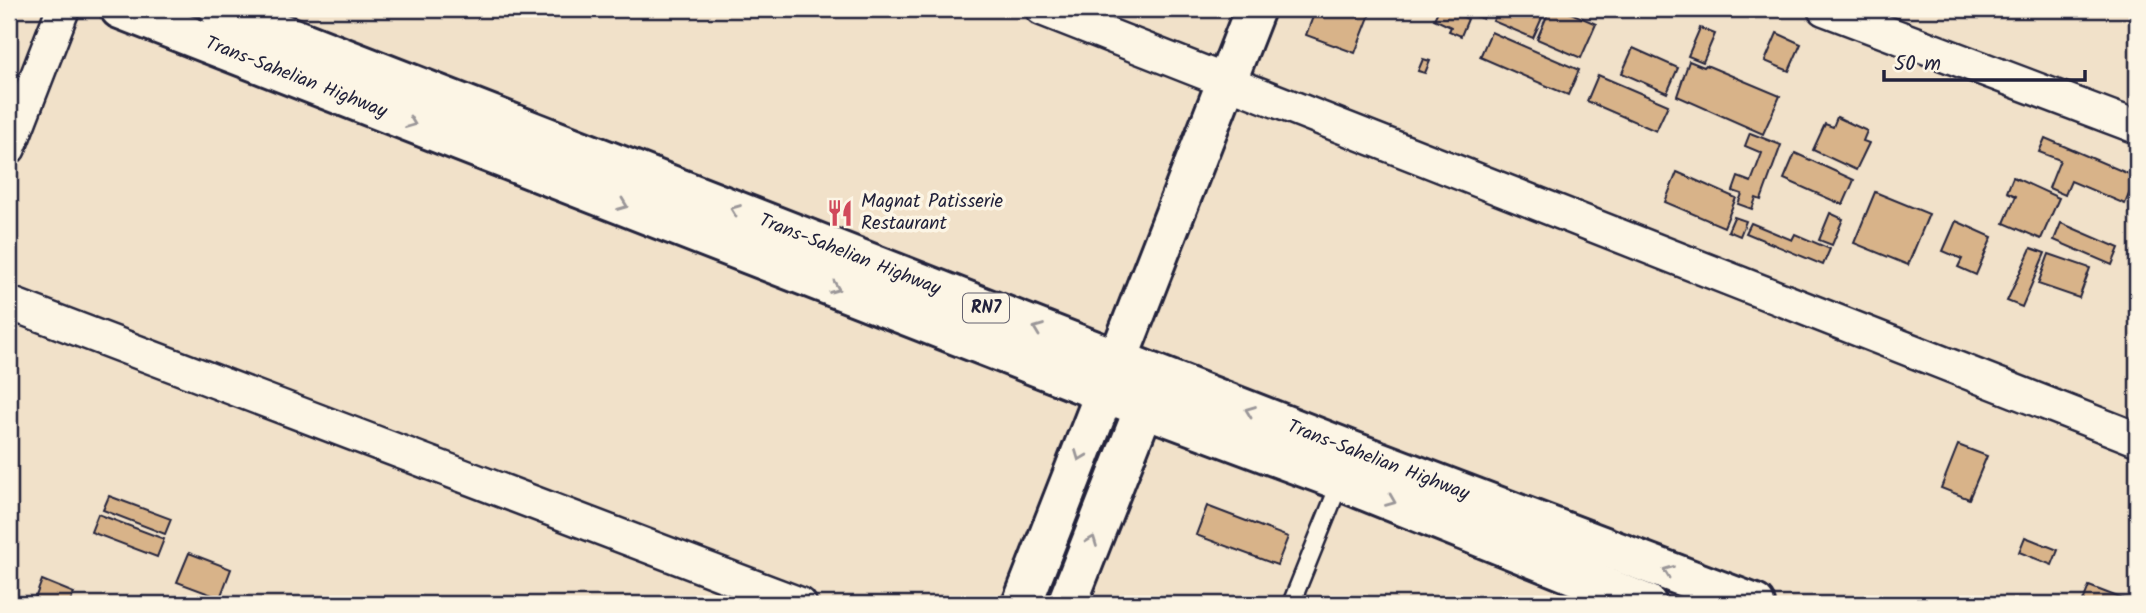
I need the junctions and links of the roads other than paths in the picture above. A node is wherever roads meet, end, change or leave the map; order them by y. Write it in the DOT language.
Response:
graph roads {
  1 [pos="63,9"];
  2 [pos="120,9"];
  3 [pos="219,9"];
  4 [pos="1042,9"];
  5 [pos="1255,9"];
  6 [pos="1824,9"];
  7 [pos="1226,80"];
  8 [pos="2137,127"];
  9 [pos="9,148"];
  10 [pos="9,303"];
  11 [pos="1111,376"];
  12 [pos="1150,391"];
  13 [pos="2137,439"];
  14 [pos="1347,466"];
  15 [pos="800,604"];
  16 [pos="1022,604"];
  17 [pos="1067,604"];
  18 [pos="1291,604"];
  19 [pos="1647,604"];
  20 [pos="1755,604"];
  1 -- 9 [label="street"];
  2 -- 11 [label="main road, Trans-Sahelian Highway / RN7, one-way"];
  11 -- 3 [label="main road, Trans-Sahelian Highway / RN7, one-way"];
  4 -- 7 [label="street"];
  5 -- 7 [label="main road"];
  6 -- 8 [label="street"];
  7 -- 11 [label="main road"];
  7 -- 13 [label="street"];
  10 -- 15 [label="street"];
  11 -- 12 [label="main road, Trans-Sahelian Highway / RN7"];
  11 -- 16 [label="main road, one-way"];
  12 -- 14 [label="main road, Trans-Sahelian Highway / RN7"];
  17 -- 12 [label="main road, one-way"];
  14 -- 18 [label="lane"];
  14 -- 19 [label="main road, Trans-Sahelian Highway / RN7, one-way"];
  20 -- 14 [label="main road, Trans-Sahelian Highway / RN7, one-way"];
}
